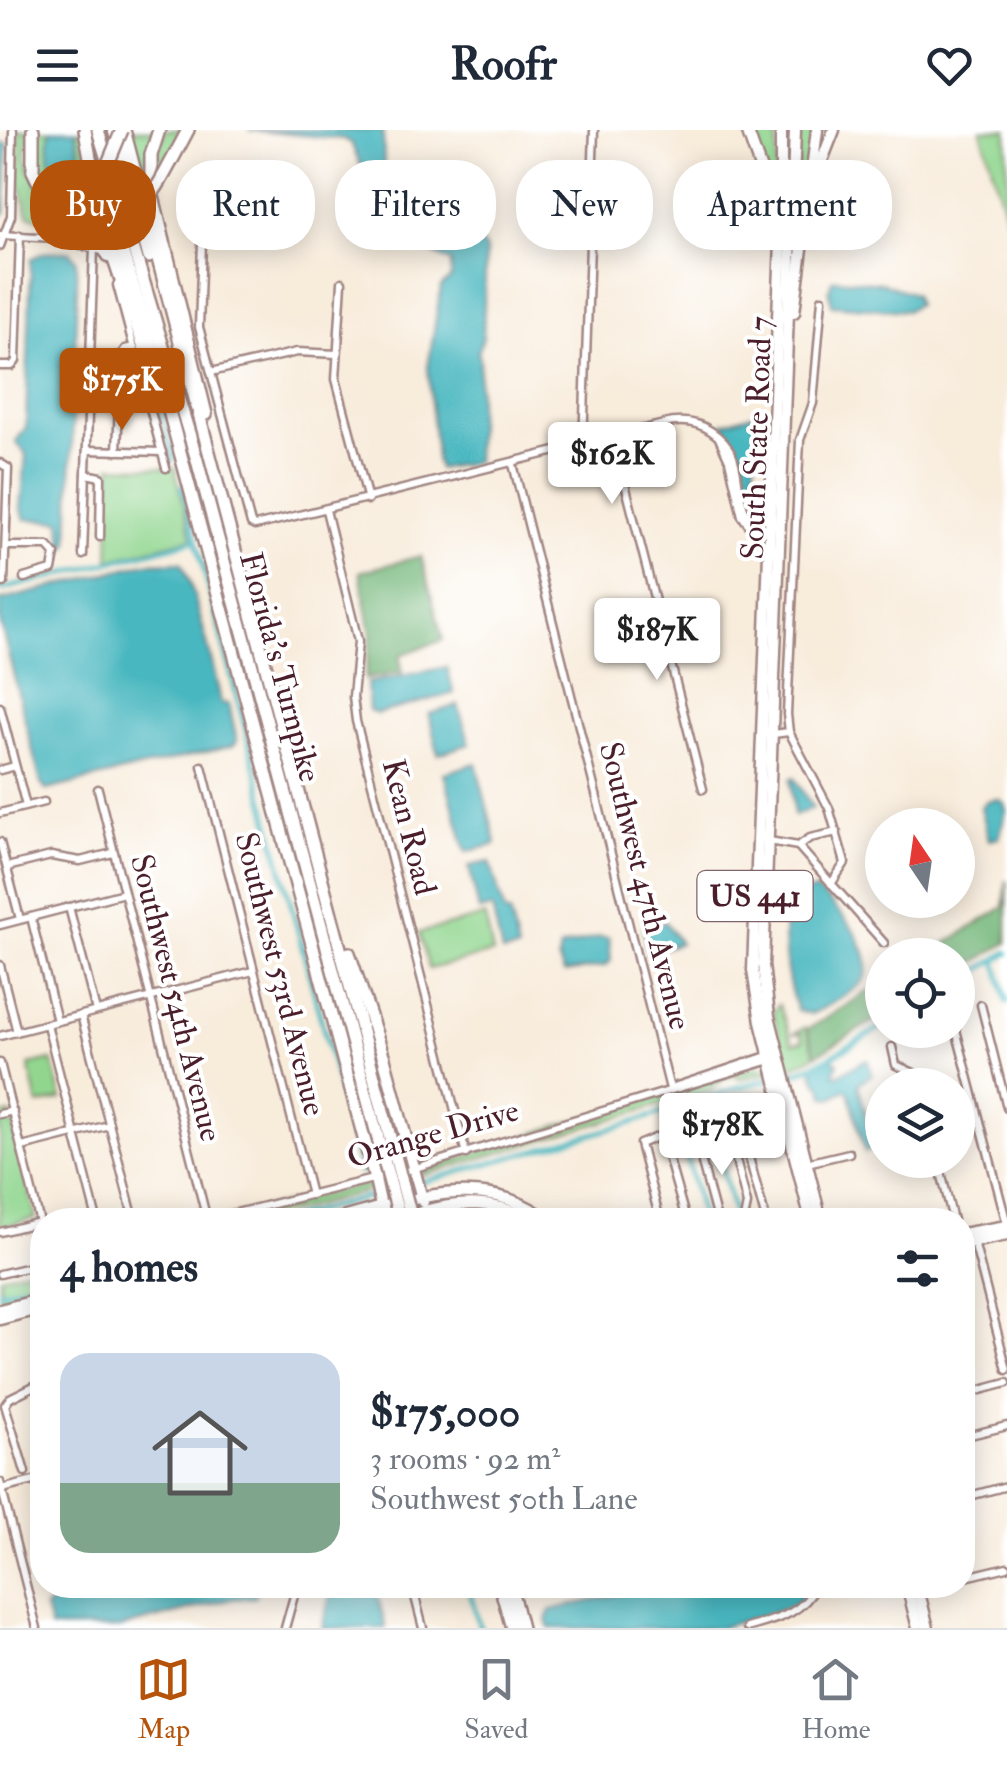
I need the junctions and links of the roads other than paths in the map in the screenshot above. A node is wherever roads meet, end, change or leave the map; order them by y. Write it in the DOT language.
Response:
graph roads {
  1 [pos="15,130"];
  2 [pos="33,130"];
  3 [pos="85,130"];
  4 [pos="98,130"];
  5 [pos="112,130"];
  6 [pos="123,130"];
  7 [pos="159,130"];
  8 [pos="594,130"];
  9 [pos="747,130"];
  10 [pos="781,130"];
  11 [pos="795,130"];
  12 [pos="817,130"];
  13 [pos="834,130"];
  14 [pos="187,133"];
  15 [pos="813,160"];
  16 [pos="822,160"];
  17 [pos="2,235"];
  18 [pos="20,235"];
  19 [pos="30,236"];
  20 [pos="0,246"];
  21 [pos="94,250"];
  22 [pos="100,250"];
  23 [pos="202,250"];
  24 [pos="800,250"];
  25 [pos="780,273"];
  26 [pos="342,282"];
  27 [pos="822,298"];
  28 [pos="155,314"];
  29 [pos="146,325"];
  30 [pos="134,347"];
  31 [pos="182,350"];
  32 [pos="337,354"];
  33 [pos="0,366"];
  34 [pos="210,372"];
  35 [pos="784,382"];
  36 [pos="613,437"];
  37 [pos="719,437"];
  38 [pos="582,445"];
  39 [pos="86,450"];
  40 [pos="117,451"];
  41 [pos="162,452"];
  42 [pos="180,458"];
  43 [pos="3,464"];
  44 [pos="513,464"];
  45 [pos="166,468"];
  46 [pos="732,471"];
  47 [pos="86,474"];
  48 [pos="739,477"];
  49 [pos="217,478"];
  50 [pos="368,500"];
  51 [pos="326,510"];
  52 [pos="746,511"];
  53 [pos="770,512"];
  54 [pos="772,531"];
  55 [pos="217,536"];
  56 [pos="100,537"];
  57 [pos="6,546"];
  58 [pos="83,555"];
  59 [pos="24,578"];
  60 [pos="4,583"];
  61 [pos="766,629"];
  62 [pos="774,643"];
  63 [pos="0,707"];
  64 [pos="3,729"];
  65 [pos="789,732"];
  66 [pos="766,734"];
  67 [pos="15,766"];
  68 [pos="202,766"];
  69 [pos="0,770"];
  70 [pos="98,789"];
  71 [pos="703,790"];
  72 [pos="44,802"];
  73 [pos="26,806"];
  74 [pos="0,813"];
  75 [pos="837,832"];
  76 [pos="762,840"];
  77 [pos="0,842"];
  78 [pos="798,846"];
  79 [pos="114,853"];
  80 [pos="2,854"];
  81 [pos="7,867"];
  82 [pos="830,884"];
  83 [pos="325,885"];
  84 [pos="124,893"];
  85 [pos="69,907"];
  86 [pos="31,917"];
  87 [pos="20,919"];
  88 [pos="0,924"];
  89 [pos="879,938"];
  90 [pos="754,942"];
  91 [pos="762,957"];
  92 [pos="0,965"];
  93 [pos="253,971"];
  94 [pos="150,998"];
  95 [pos="981,1005"];
  96 [pos="96,1011"];
  97 [pos="81,1015"];
  98 [pos="58,1021"];
  99 [pos="47,1025"];
  100 [pos="17,1032"];
  101 [pos="0,1036"];
  102 [pos="961,1048"];
  103 [pos="363,1059"];
  104 [pos="775,1061"];
  105 [pos="0,1062"];
  106 [pos="722,1069"];
  107 [pos="1,1074"];
  108 [pos="716,1077"];
  109 [pos="782,1086"];
  110 [pos="670,1088"];
  111 [pos="1007,1108"];
  112 [pos="13,1111"];
  113 [pos="0,1114"];
  114 [pos="109,1125"];
  115 [pos="74,1134"];
  116 [pos="730,1140"];
  117 [pos="22,1147"];
  118 [pos="747,1150"];
  119 [pos="793,1150"];
  120 [pos="849,1153"];
  121 [pos="466,1154"];
  122 [pos="702,1163"];
  123 [pos="806,1163"];
  124 [pos="416,1173"];
  125 [pos="942,1178"];
  126 [pos="376,1183"];
  127 [pos="421,1194"];
  128 [pos="311,1195"];
  129 [pos="382,1204"];
  130 [pos="37,1208"];
  131 [pos="94,1208"];
  132 [pos="131,1208"];
  133 [pos="205,1208"];
  134 [pos="257,1208"];
  135 [pos="370,1208"];
  136 [pos="384,1208"];
  137 [pos="397,1208"];
  138 [pos="408,1208"];
  139 [pos="424,1208"];
  140 [pos="443,1208"];
  141 [pos="500,1208"];
  142 [pos="527,1208"];
  143 [pos="657,1208"];
  144 [pos="683,1208"];
  145 [pos="714,1208"];
  146 [pos="746,1208"];
  147 [pos="763,1208"];
  148 [pos="808,1208"];
  149 [pos="818,1208"];
  150 [pos="950,1208"];
  151 [pos="1007,1225"];
  152 [pos="30,1228"];
  153 [pos="975,1231"];
  154 [pos="0,1232"];
  155 [pos="1007,1235"];
  156 [pos="975,1242"];
  157 [pos="975,1266"];
  158 [pos="30,1267"];
  159 [pos="0,1274"];
  160 [pos="30,1302"];
  161 [pos="0,1310"];
  162 [pos="30,1311"];
  163 [pos="0,1319"];
  164 [pos="1007,1370"];
  165 [pos="1007,1383"];
  166 [pos="30,1389"];
  167 [pos="975,1392"];
  168 [pos="1007,1426"];
  169 [pos="975,1434"];
  170 [pos="26,1472"];
  171 [pos="30,1481"];
  172 [pos="1,1486"];
  173 [pos="1007,1486"];
  174 [pos="975,1495"];
  175 [pos="1007,1567"];
  176 [pos="975,1575"];
  177 [pos="293,1598"];
  178 [pos="415,1598"];
  179 [pos="504,1598"];
  180 [pos="513,1598"];
  181 [pos="808,1598"];
  182 [pos="915,1598"];
  183 [pos="918,1598"];
  184 [pos="37,1628"];
  185 [pos="285,1628"];
  186 [pos="423,1628"];
  187 [pos="512,1628"];
  188 [pos="521,1628"];
  189 [pos="746,1628"];
  190 [pos="918,1628"];
  191 [pos="928,1628"];
  1 -- 17 [label="street"];
  1 -- 17 [label="street"];
  2 -- 14 [label="highway, bridge"];
  3 -- 42 [label="highway"];
  4 -- 28 [label="highway, Florida's Turnpike"];
  5 -- 28 [label="highway"];
  5 -- 31 [label="highway"];
  6 -- 29 [label="highway, bridge"];
  6 -- 31 [label="highway, Florida's Turnpike"];
  7 -- 49 [label="highway"];
  8 -- 38 [label="street"];
  9 -- 25 [label="main road"];
  10 -- 25 [label="main road, South State Road 7 / US 441"];
  11 -- 35 [label="main road, South State Road 7 / US 441"];
  12 -- 15 [label="main road"];
  13 -- 16 [label="main road"];
  17 -- 18 [label="street"];
  17 -- 20 [label="street"];
  18 -- 19 [label="street"];
  18 -- 33 [label="street"];
  21 -- 39 [label="street"];
  22 -- 30 [label="street"];
  23 -- 34 [label="street"];
  24 -- 35 [label="main road"];
  25 -- 53 [label="main road, South State Road 7 / US 441"];
  26 -- 32 [label="street"];
  27 -- 65 [label="street"];
  28 -- 55 [label="highway, Florida's Turnpike"];
  29 -- 42 [label="highway"];
  29 -- 55 [label="highway"];
  30 -- 40 [label="street"];
  30 -- 41 [label="street"];
  31 -- 49 [label="highway, Florida's Turnpike"];
  32 -- 34 [label="street"];
  32 -- 50 [label="street"];
  34 -- 51 [label="street"];
  35 -- 54 [label="main road, South State Road 7 / US 441"];
  36 -- 37 [label="street"];
  36 -- 38 [label="street"];
  36 -- 71 [label="street"];
  37 -- 46 [label="street"];
  37 -- 48 [label="street"];
  38 -- 44 [label="street"];
  39 -- 40 [label="street"];
  39 -- 47 [label="street"];
  40 -- 41 [label="street"];
  41 -- 45 [label="street"];
  42 -- 126 [label="highway"];
  43 -- 57 [label="street"];
  44 -- 50 [label="street"];
  44 -- 110 [label="street, Southwest 47th Avenue"];
  46 -- 48 [label="street"];
  46 -- 54 [label="street"];
  47 -- 56 [label="street"];
  47 -- 58 [label="street"];
  48 -- 52 [label="street"];
  49 -- 83 [label="highway, Florida's Turnpike"];
  50 -- 51 [label="street"];
  51 -- 121 [label="street, Kean Road"];
  52 -- 53 [label="street"];
  52 -- 54 [label="street"];
  53 -- 54 [label="main road, South State Road 7 / US 441"];
  54 -- 61 [label="main road, South State Road 7 / US 441"];
  54 -- 62 [label="main road, South State Road 7 / US 441"];
  55 -- 103 [label="highway, Florida's Turnpike"];
  57 -- 59 [label="street"];
  57 -- 60 [label="street"];
  61 -- 62 [label="main road"];
  61 -- 66 [label="main road, South State Road 7 / US 441"];
  62 -- 66 [label="main road, South State Road 7 / US 441"];
  63 -- 64 [label="street"];
  64 -- 67 [label="street"];
  65 -- 66 [label="street"];
  65 -- 75 [label="street"];
  66 -- 76 [label="main road, South State Road 7 / US 441"];
  67 -- 69 [label="street"];
  67 -- 73 [label="street"];
  68 -- 93 [label="street, Southwest 53rd Avenue"];
  70 -- 79 [label="street, Southwest 54th Avenue"];
  72 -- 73 [label="street"];
  73 -- 74 [label="street"];
  75 -- 78 [label="street"];
  75 -- 82 [label="street"];
  76 -- 78 [label="street"];
  76 -- 90 [label="main road, South State Road 7 / US 441"];
  76 -- 91 [label="main road, South State Road 7 / US 441"];
  77 -- 80 [label="street"];
  78 -- 82 [label="street"];
  79 -- 81 [label="street"];
  79 -- 84 [label="street, Southwest 54th Avenue"];
  80 -- 81 [label="street"];
  81 -- 87 [label="street"];
  82 -- 89 [label="street"];
  83 -- 103 [label="highway, Florida's Turnpike"];
  83 -- 124 [label="highway"];
  84 -- 85 [label="street"];
  84 -- 94 [label="street, Southwest 54th Avenue"];
  85 -- 86 [label="street"];
  85 -- 96 [label="street"];
  86 -- 87 [label="street"];
  86 -- 98 [label="street"];
  87 -- 88 [label="street"];
  90 -- 91 [label="main road"];
  90 -- 104 [label="main road, South State Road 7 / US 441"];
  91 -- 104 [label="main road, South State Road 7 / US 441"];
  92 -- 100 [label="street"];
  93 -- 94 [label="street"];
  93 -- 128 [label="street, Southwest 53rd Avenue"];
  94 -- 96 [label="street"];
  94 -- 133 [label="street, Southwest 54th Avenue"];
  95 -- 111 [label="street"];
  96 -- 97 [label="street"];
  97 -- 98 [label="street"];
  97 -- 114 [label="street"];
  98 -- 99 [label="street"];
  99 -- 100 [label="street"];
  99 -- 115 [label="street"];
  100 -- 101 [label="street"];
  102 -- 151 [label="street"];
  103 -- 137 [label="highway, Florida's Turnpike, bridge"];
  103 -- 138 [label="highway, Florida's Turnpike, bridge"];
  104 -- 106 [label="street, Orange Drive"];
  104 -- 108 [label="street, Orange Drive"];
  104 -- 109 [label="main road, South State Road 7 / US 441"];
  105 -- 107 [label="street"];
  106 -- 108 [label="street"];
  106 -- 110 [label="street, Orange Drive"];
  107 -- 112 [label="street"];
  108 -- 110 [label="street, Orange Drive"];
  109 -- 119 [label="main road, South State Road 7 / US 441"];
  109 -- 123 [label="main road, South State Road 7 / US 441"];
  110 -- 121 [label="street, Orange Drive"];
  112 -- 113 [label="street"];
  112 -- 117 [label="street"];
  114 -- 115 [label="street"];
  114 -- 132 [label="street"];
  115 -- 117 [label="street"];
  115 -- 131 [label="street"];
  116 -- 146 [label="street"];
  117 -- 130 [label="street"];
  118 -- 147 [label="street"];
  119 -- 123 [label="main road"];
  119 -- 148 [label="main road, South State Road 7 / US 441"];
  120 -- 123 [label="street"];
  121 -- 124 [label="street, Orange Drive"];
  122 -- 145 [label="street"];
  123 -- 149 [label="main road, South State Road 7 / US 441"];
  124 -- 126 [label="street, Orange Drive"];
  124 -- 127 [label="main road"];
  125 -- 150 [label="street"];
  126 -- 128 [label="street, Orange Drive"];
  126 -- 129 [label="main road"];
  127 -- 129 [label="main road"];
  127 -- 139 [label="main road"];
  127 -- 142 [label="main road"];
  128 -- 134 [label="street, Orange Drive"];
  129 -- 135 [label="main road"];
  129 -- 136 [label="main road"];
  140 -- 141 [label="main road"];
  143 -- 144 [label="street"];
  151 -- 153 [label="main road"];
  152 -- 154 [label="street"];
  155 -- 156 [label="main road"];
  157 -- 164 [label="street"];
  158 -- 159 [label="street"];
  160 -- 161 [label="main road"];
  162 -- 163 [label="main road"];
  165 -- 167 [label="street"];
  166 -- 170 [label="street"];
  168 -- 169 [label="street"];
  171 -- 172 [label="street"];
  172 -- 184 [label="street"];
  173 -- 174 [label="street"];
  175 -- 176 [label="street"];
  177 -- 185 [label="street"];
  178 -- 186 [label="street"];
  179 -- 187 [label="highway"];
  180 -- 188 [label="highway"];
  181 -- 189 [label="street"];
  182 -- 190 [label="main road"];
  183 -- 191 [label="main road"];
}
